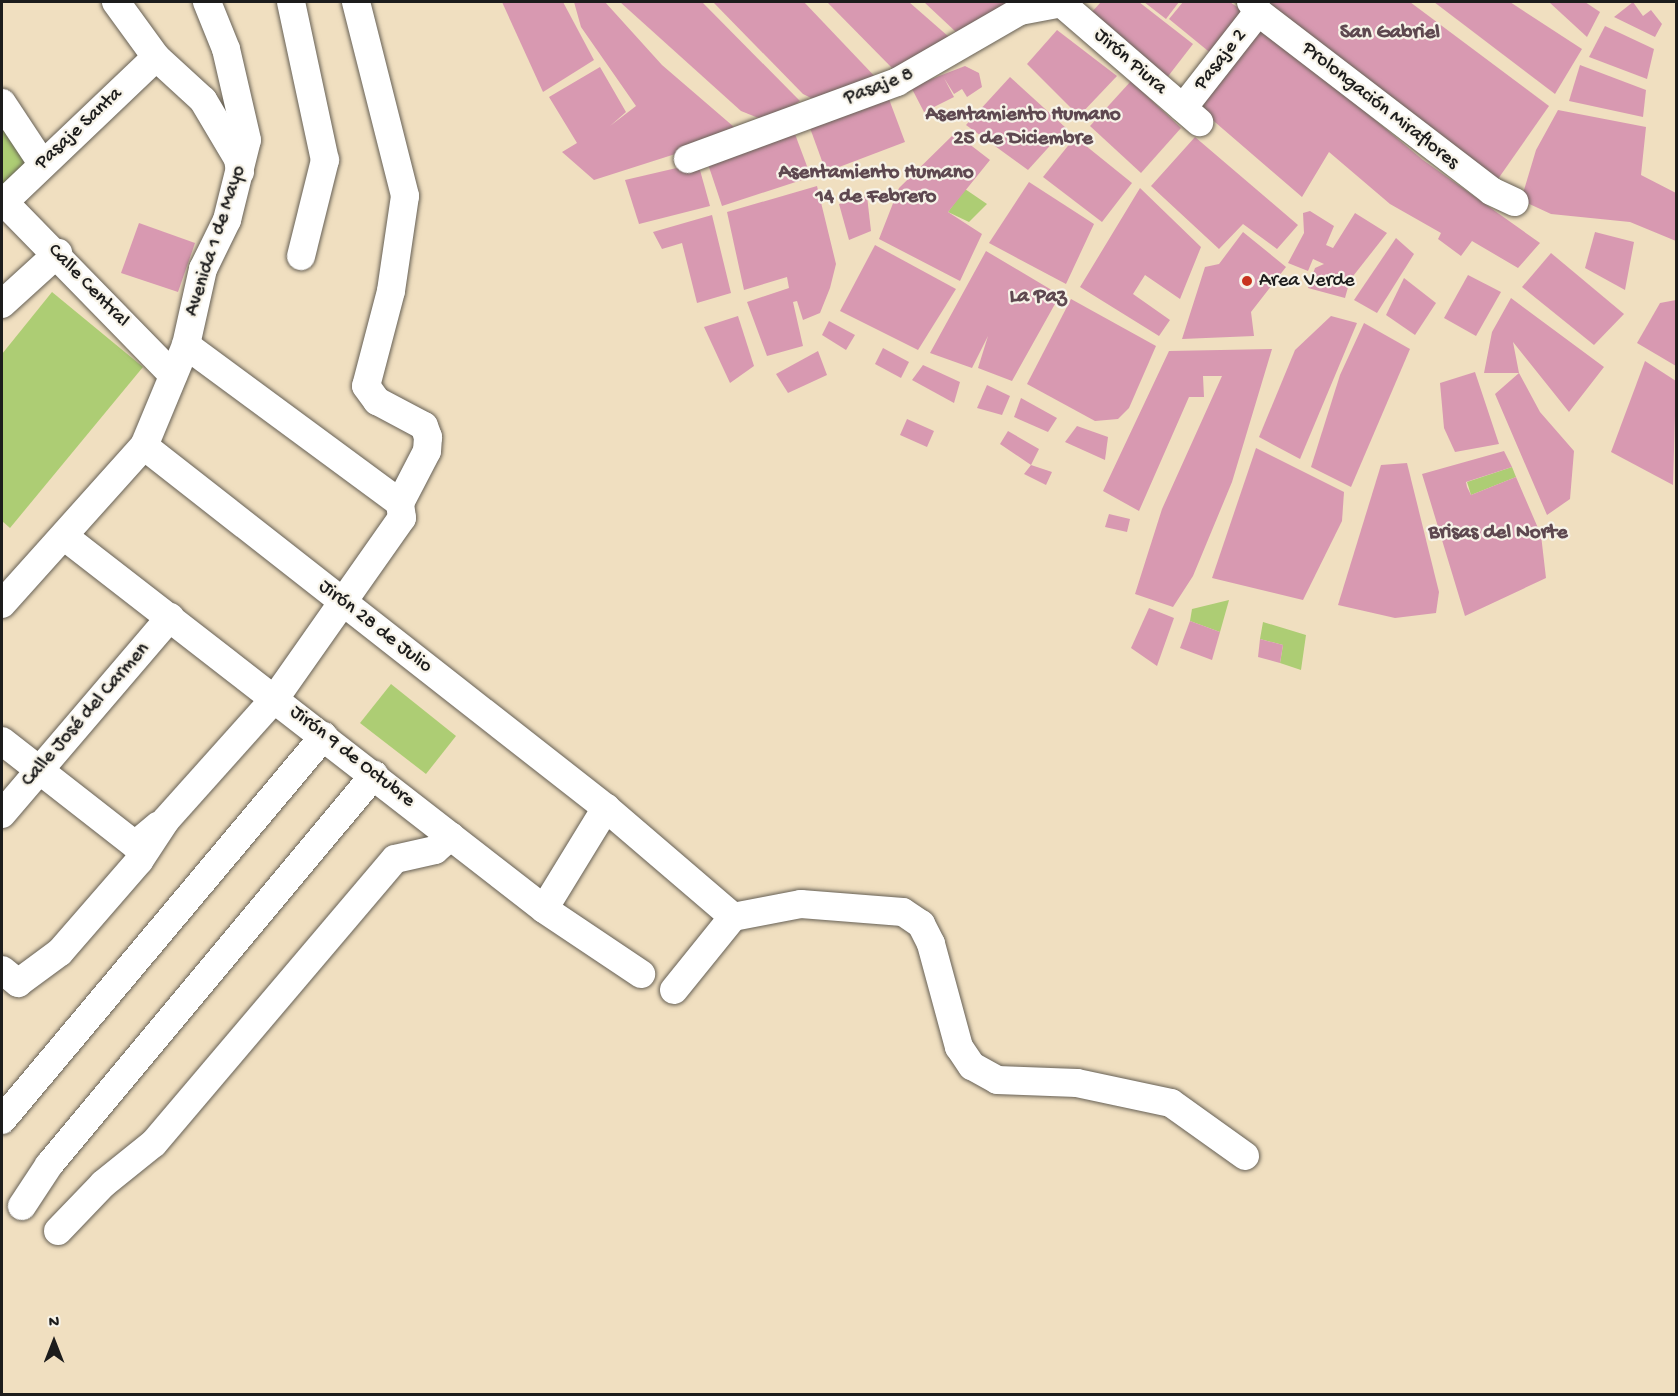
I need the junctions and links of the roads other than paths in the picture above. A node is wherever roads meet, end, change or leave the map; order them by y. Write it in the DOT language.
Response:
graph roads {
  1 [pos="116,2"];
  2 [pos="207,2"];
  3 [pos="291,2"];
  4 [pos="356,2"];
  5 [pos="1061,2"];
  6 [pos="1254,5"];
  7 [pos="156,57"];
  8 [pos="2,103"];
  9 [pos="1191,115"];
  10 [pos="688,159"];
  11 [pos="41,162"];
  12 [pos="241,177"];
  13 [pos="3,201"];
  14 [pos="1515,202"];
  15 [pos="58,253"];
  16 [pos="302,255"];
  17 [pos="2,304"];
  18 [pos="186,345"];
  19 [pos="173,375"];
  20 [pos="144,446"];
  21 [pos="400,503"];
  22 [pos="65,537"];
  23 [pos="342,601"];
  24 [pos="2,604"];
  25 [pos="170,617"];
  26 [pos="276,697"];
  27 [pos="324,736"];
  28 [pos="2,741"];
  29 [pos="38,770"];
  30 [pos="374,775"];
  31 [pos="606,808"];
  32 [pos="2,814"];
  33 [pos="166,820"];
  34 [pos="451,836"];
  35 [pos="544,909"];
  36 [pos="733,917"];
  37 [pos="2,970"];
  38 [pos="641,974"];
  39 [pos="674,990"];
  40 [pos="2,1120"];
  41 [pos="1245,1156"];
  42 [pos="22,1206"];
  43 [pos="58,1231"];
  1 -- 7 [label="street"];
  2 -- 12 [label="street, Avenida 1 de Mayo"];
  3 -- 16 [label="street"];
  4 -- 21 [label="street"];
  5 -- 9 [label="street, Jirón Piura"];
  5 -- 10 [label="street, Pasaje 8"];
  6 -- 9 [label="street, Pasaje 2"];
  6 -- 14 [label="street, Prolongación Miraflores"];
  7 -- 11 [label="street, Pasaje Santa"];
  7 -- 12 [label="street"];
  8 -- 11 [label="street"];
  11 -- 13 [label="street, Pasaje Santa"];
  12 -- 18 [label="street, Avenida 1 de Mayo"];
  13 -- 15 [label="street, Calle Central"];
  15 -- 17 [label="street"];
  15 -- 19 [label="street, Calle Central"];
  18 -- 19 [label="street, Avenida 1 de Mayo"];
  18 -- 21 [label="street"];
  19 -- 20 [label="street, Avenida 1 de Mayo"];
  20 -- 22 [label="street, Avenida 1 de Mayo"];
  20 -- 23 [label="street, Jirón 28 de Julio"];
  21 -- 23 [label="street"];
  22 -- 24 [label="street, Avenida 1 de Mayo"];
  22 -- 25 [label="street, Jirón 9 de Octubre"];
  23 -- 26 [label="street"];
  23 -- 31 [label="street, Jirón 28 de Julio"];
  25 -- 26 [label="street, Jirón 9 de Octubre"];
  25 -- 29 [label="street, Calle José del Carmen"];
  26 -- 27 [label="street, Jirón 9 de Octubre"];
  26 -- 33 [label="street"];
  27 -- 30 [label="street, Jirón 9 de Octubre"];
  27 -- 40 [label="street"];
  28 -- 29 [label="street"];
  29 -- 32 [label="street, Calle José del Carmen"];
  29 -- 33 [label="street"];
  30 -- 34 [label="street, Jirón 9 de Octubre"];
  30 -- 42 [label="street"];
  31 -- 35 [label="street"];
  31 -- 36 [label="street, Jirón 28 de Julio"];
  33 -- 37 [label="street"];
  34 -- 35 [label="street, Jirón 9 de Octubre"];
  34 -- 43 [label="street"];
  35 -- 38 [label="street, Jirón 9 de Octubre"];
  36 -- 39 [label="street"];
  36 -- 41 [label="street"];
}
